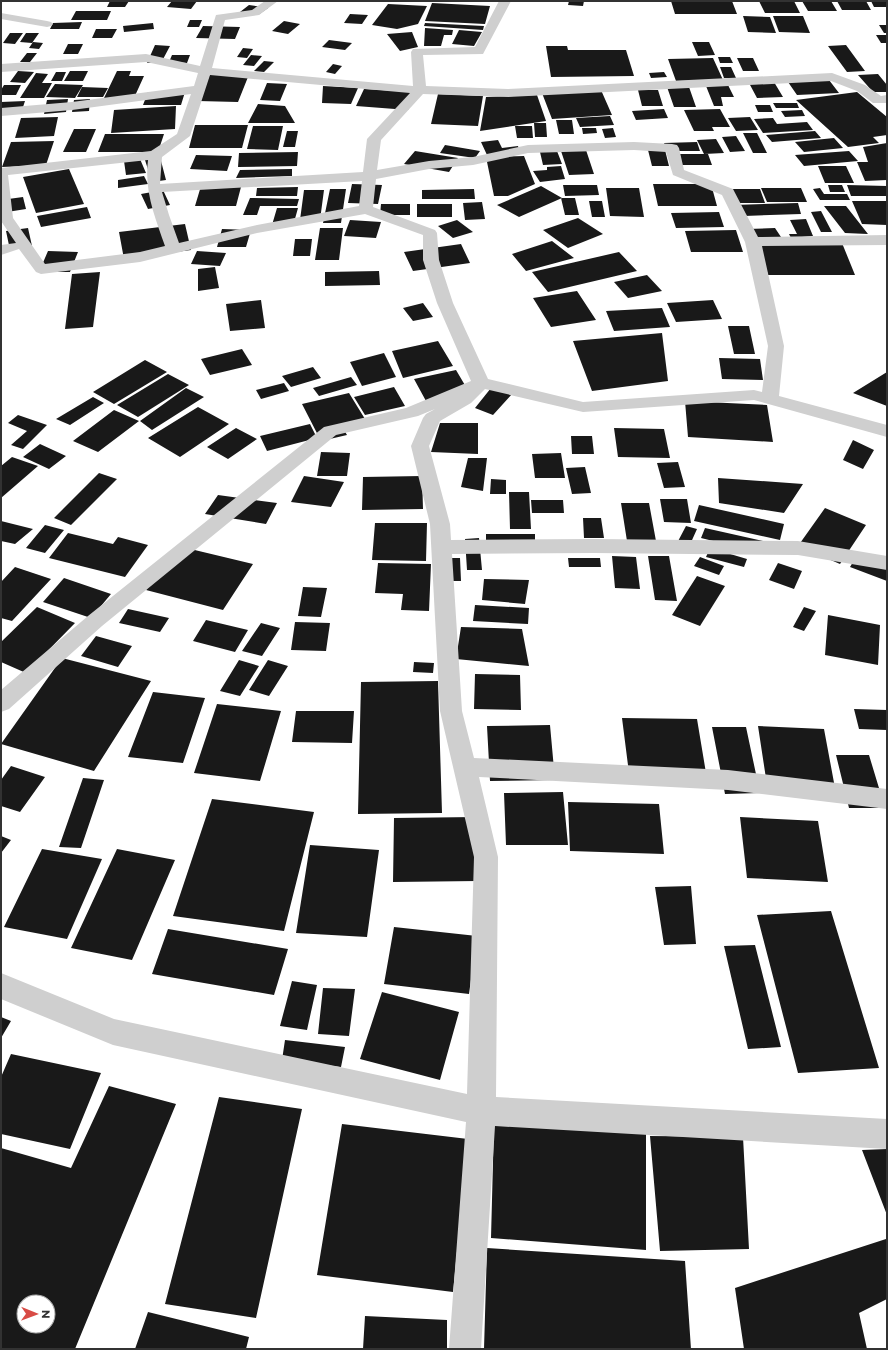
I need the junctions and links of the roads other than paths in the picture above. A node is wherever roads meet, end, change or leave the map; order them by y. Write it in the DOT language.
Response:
graph roads {
  1 [pos="272,1"];
  2 [pos="505,1"];
  3 [pos="1,16"];
  4 [pos="47,24"];
  5 [pos="1,68"];
  6 [pos="205,71"];
  7 [pos="199,89"];
  8 [pos="420,90"];
  9 [pos="884,103"];
  10 [pos="1,112"];
  11 [pos="155,155"];
  12 [pos="1,172"];
  13 [pos="370,176"];
  14 [pos="155,188"];
  15 [pos="366,209"];
  16 [pos="887,240"];
  17 [pos="753,242"];
  18 [pos="174,249"];
  19 [pos="481,383"];
  20 [pos="770,399"];
  21 [pos="887,431"];
  22 [pos="441,547"];
  23 [pos="887,563"];
  24 [pos="1,703"];
  25 [pos="464,767"];
  26 [pos="887,799"];
  27 [pos="1,986"];
  28 [pos="481,1111"];
  29 [pos="887,1134"];
  30 [pos="465,1349"];
  1 -- 6 [label="street"];
  2 -- 8 [label="street"];
  3 -- 4 [label="street"];
  5 -- 6 [label="street"];
  6 -- 7 [label="street"];
  6 -- 8 [label="street"];
  7 -- 10 [label="street"];
  7 -- 11 [label="street"];
  8 -- 9 [label="street"];
  8 -- 13 [label="street"];
  11 -- 12 [label="street"];
  11 -- 14 [label="street"];
  12 -- 18 [label="street"];
  13 -- 14 [label="street"];
  13 -- 15 [label="street"];
  13 -- 17 [label="street"];
  14 -- 18 [label="street"];
  15 -- 18 [label="street"];
  15 -- 19 [label="street"];
  16 -- 17 [label="street"];
  17 -- 20 [label="street"];
  19 -- 20 [label="street"];
  19 -- 22 [label="street"];
  19 -- 24 [label="street"];
  20 -- 21 [label="street"];
  22 -- 23 [label="street"];
  22 -- 25 [label="street"];
  25 -- 26 [label="street"];
  25 -- 28 [label="street"];
  27 -- 28 [label="street"];
  28 -- 29 [label="street"];
  28 -- 30 [label="street"];
}
